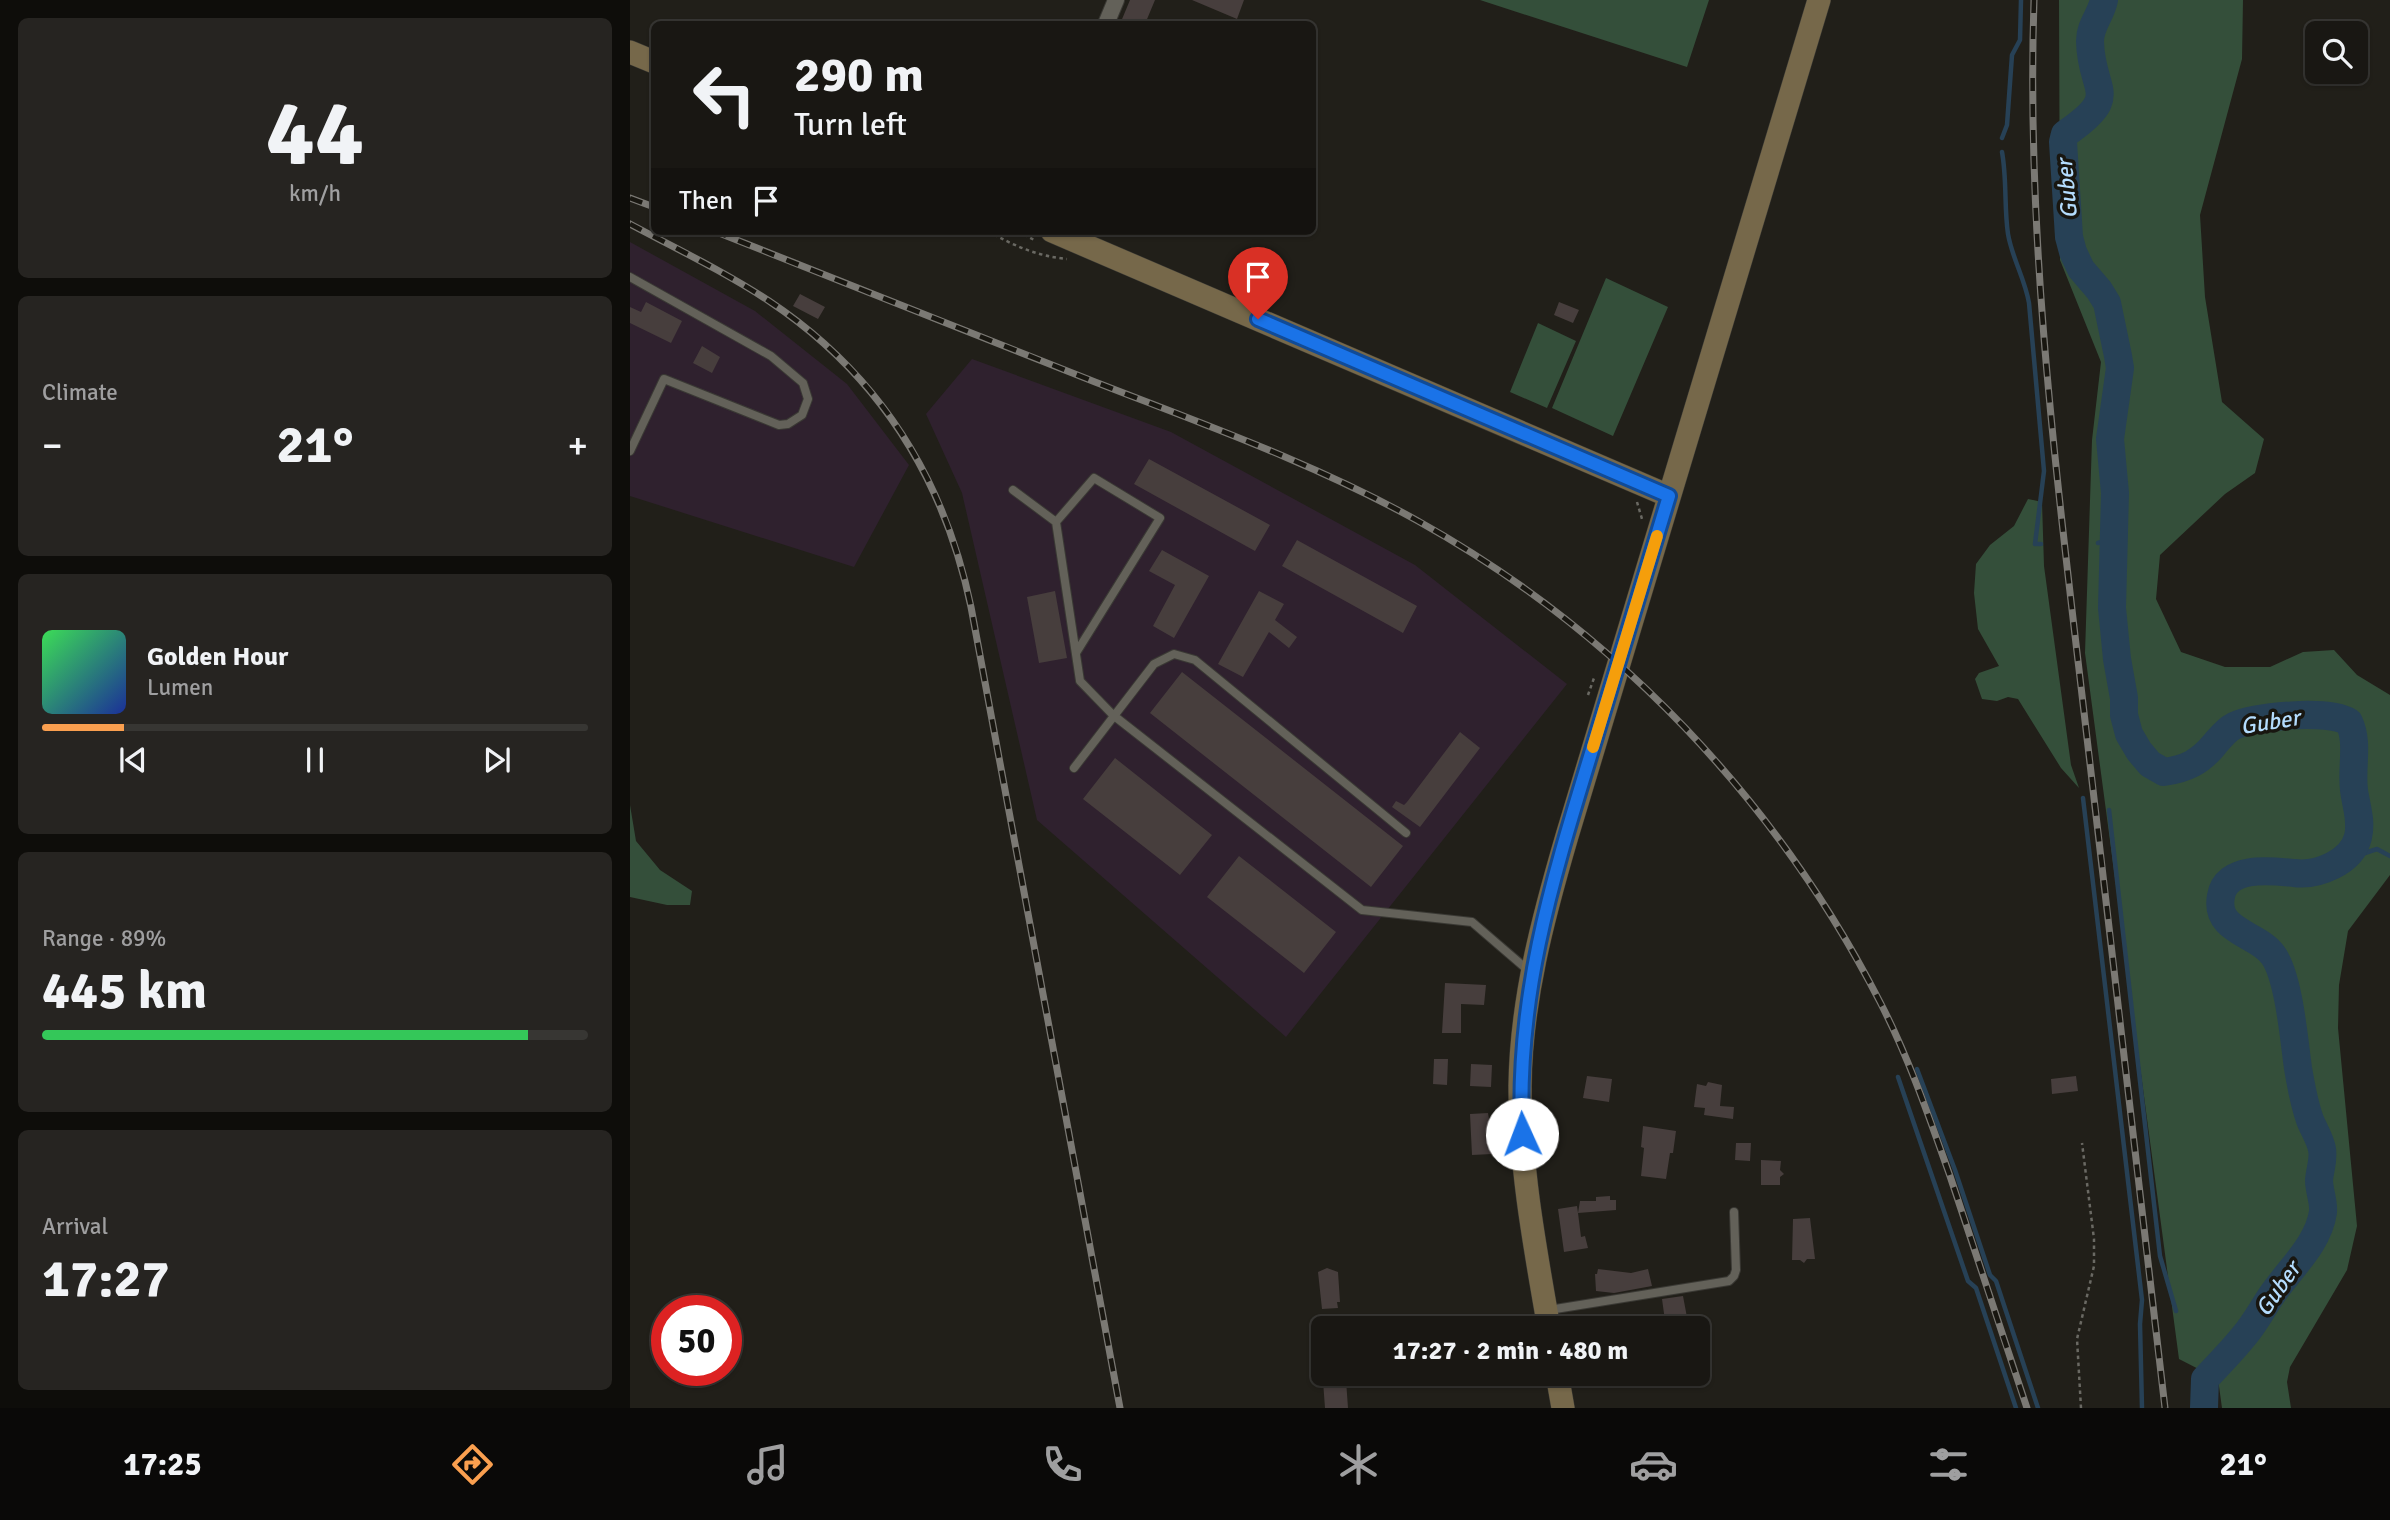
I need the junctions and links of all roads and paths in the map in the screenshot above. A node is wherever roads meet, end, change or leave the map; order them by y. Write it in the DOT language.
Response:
graph roads {
  1 [pos="1116,0"];
  2 [pos="1819,0"];
  3 [pos="1107,21"];
  4 [pos="630,52"];
  5 [pos="651,61"];
  6 [pos="995,235"];
  7 [pos="1061,235"];
  8 [pos="1072,259"];
  9 [pos="630,276"];
  10 [pos="630,451"];
  11 [pos="1013,490"];
  12 [pos="1669,496"];
  13 [pos="1056,522"];
  14 [pos="1076,653"];
  15 [pos="1113,715"];
  16 [pos="1074,768"];
  17 [pos="1406,833"];
  18 [pos="1531,973"];
  19 [pos="2082,1143"];
  20 [pos="1734,1212"];
  21 [pos="1547,1316"];
  22 [pos="1562,1316"];
  23 [pos="1559,1386"];
  24 [pos="1563,1408"];
  25 [pos="2081,1408"];
  1 -- 3 [label="street"];
  2 -- 12 [label="main road"];
  4 -- 5 [label="main road"];
  6 -- 8 [label="path"];
  7 -- 12 [label="main road"];
  9 -- 10 [label="lane"];
  11 -- 13 [label="lane"];
  12 -- 18 [label="main road"];
  13 -- 14 [label="lane"];
  13 -- 14 [label="lane"];
  14 -- 15 [label="lane"];
  15 -- 16 [label="lane"];
  15 -- 17 [label="lane"];
  15 -- 18 [label="lane"];
  18 -- 21 [label="main road"];
  19 -- 25 [label="path"];
  20 -- 22 [label="lane"];
  23 -- 24 [label="main road"];
}
